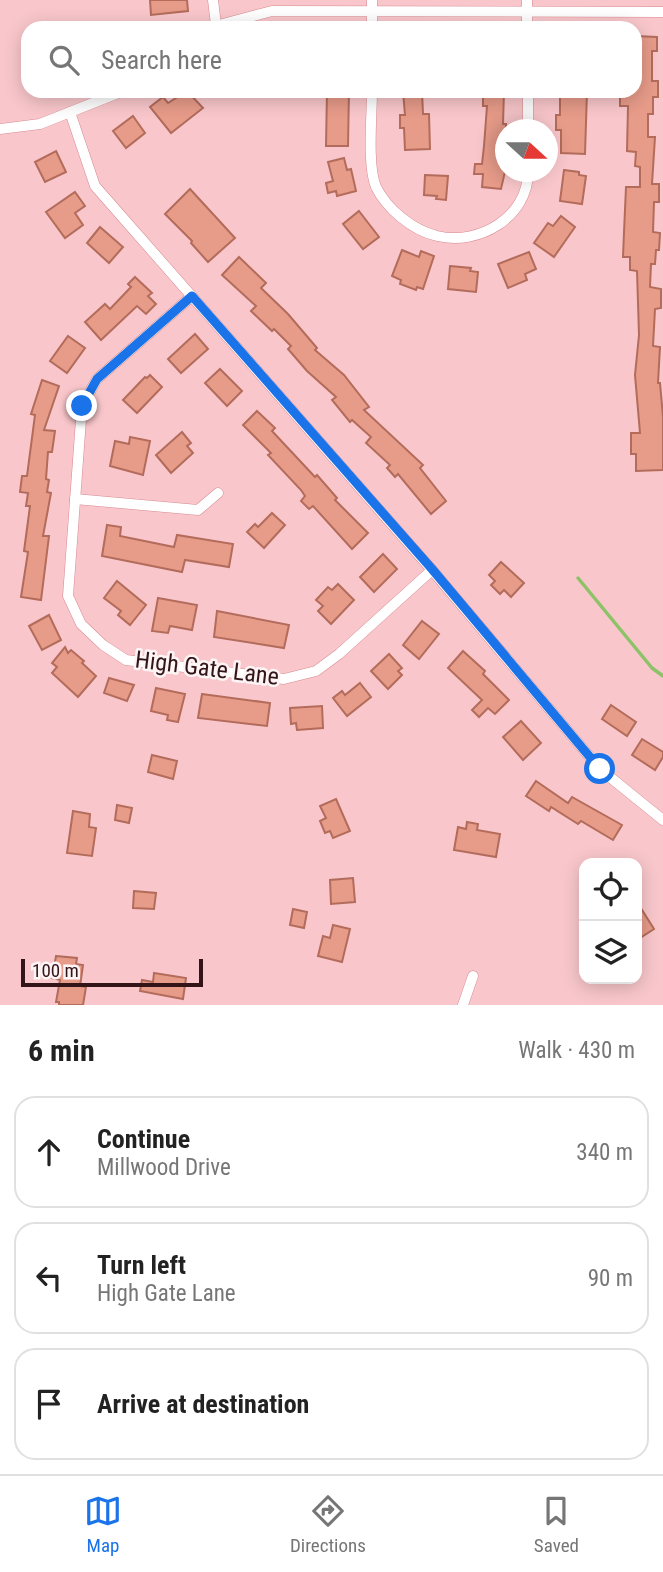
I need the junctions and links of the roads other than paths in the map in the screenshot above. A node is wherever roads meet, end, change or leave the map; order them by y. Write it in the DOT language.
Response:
graph roads {
  1 [pos="213,0"];
  2 [pos="372,5"];
  3 [pos="527,5"];
  4 [pos="663,12"];
  5 [pos="212,21"];
  6 [pos="234,21"];
  7 [pos="105,98"];
  8 [pos="372,98"];
  9 [pos="528,98"];
  10 [pos="70,112"];
  11 [pos="528,119"];
  12 [pos="0,129"];
  13 [pos="526,182"];
  14 [pos="192,296"];
  15 [pos="218,493"];
  16 [pos="75,499"];
  17 [pos="432,569"];
  18 [pos="663,820"];
  19 [pos="473,976"];
  20 [pos="463,1005"];
  1 -- 5 [label="street"];
  2 -- 3 [label="street"];
  2 -- 6 [label="street"];
  3 -- 4 [label="street"];
  7 -- 10 [label="street"];
  8 -- 13 [label="street"];
  9 -- 11 [label="street"];
  10 -- 12 [label="street"];
  10 -- 14 [label="street"];
  14 -- 16 [label="street, High Gate Lane"];
  14 -- 17 [label="street"];
  15 -- 16 [label="street"];
  16 -- 17 [label="street, High Gate Lane"];
  17 -- 18 [label="street"];
  19 -- 20 [label="street"];
}
